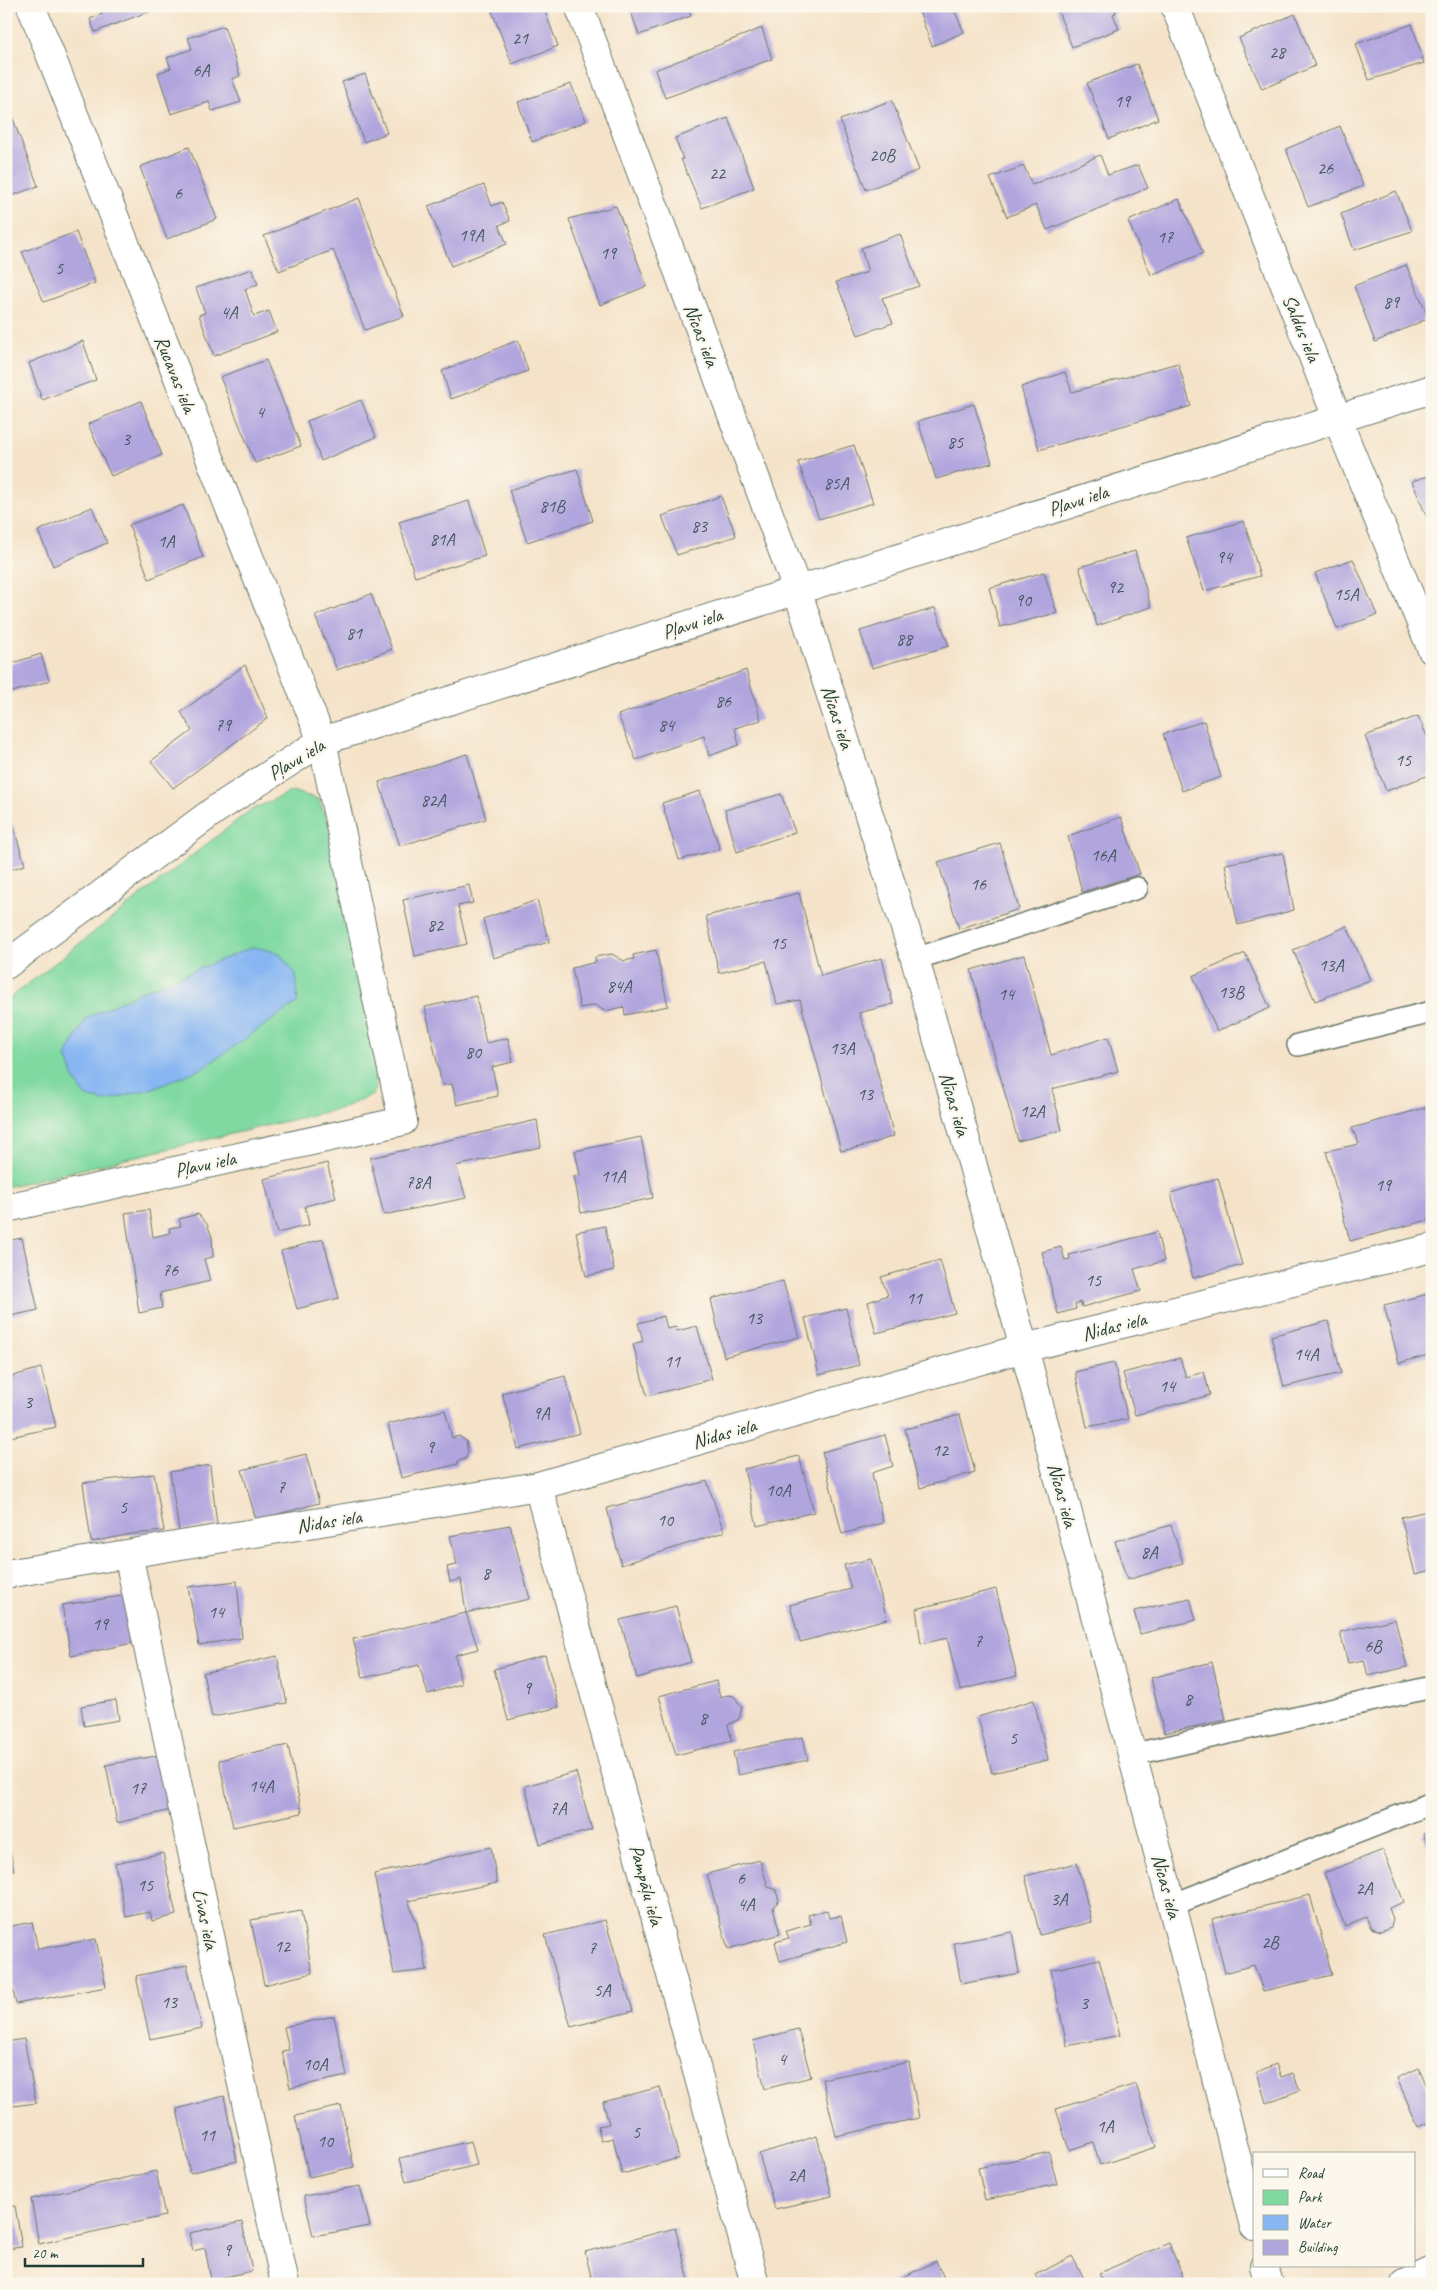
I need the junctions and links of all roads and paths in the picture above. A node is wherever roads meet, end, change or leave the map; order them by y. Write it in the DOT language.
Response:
graph roads {
  1 [pos="31,6"];
  2 [pos="579,6"];
  3 [pos="1175,6"];
  4 [pos="1432,389"];
  5 [pos="1338,418"];
  6 [pos="797,589"];
  7 [pos="1432,650"];
  8 [pos="322,741"];
  9 [pos="1137,888"];
  10 [pos="915,959"];
  11 [pos="6,965"];
  12 [pos="1432,1012"];
  13 [pos="1298,1045"];
  14 [pos="403,1120"];
  15 [pos="6,1208"];
  16 [pos="1432,1248"];
  17 [pos="1024,1348"];
  18 [pos="538,1486"];
  19 [pos="128,1554"];
  20 [pos="6,1574"];
  21 [pos="1432,1687"];
  22 [pos="1131,1755"];
  23 [pos="1432,1803"];
  24 [pos="1172,1905"];
  25 [pos="1253,2222"];
  26 [pos="1265,2268"];
  27 [pos="1432,2271"];
  28 [pos="285,2284"];
  29 [pos="755,2284"];
  30 [pos="1269,2284"];
  31 [pos="1405,2284"];
  1 -- 8 [label="street, Rucavas iela"];
  2 -- 6 [label="street, Nīcas iela"];
  3 -- 5 [label="street, Saldus iela"];
  4 -- 5 [label="street, Pļavu iela"];
  5 -- 6 [label="street, Pļavu iela"];
  5 -- 7 [label="street, Saldus iela"];
  6 -- 8 [label="street, Pļavu iela"];
  6 -- 10 [label="street, Nīcas iela"];
  8 -- 11 [label="street, Pļavu iela"];
  8 -- 14 [label="street, Rucavas iela"];
  9 -- 10 [label="lane"];
  10 -- 17 [label="street, Nīcas iela"];
  12 -- 13 [label="lane"];
  14 -- 15 [label="street, Pļavu iela"];
  16 -- 17 [label="street, Nidas iela"];
  17 -- 18 [label="street, Nidas iela"];
  17 -- 22 [label="street, Nīcas iela"];
  18 -- 19 [label="street, Nidas iela"];
  18 -- 29 [label="street, Pampāļu iela"];
  19 -- 20 [label="street, Nidas iela"];
  19 -- 28 [label="street, Līvas iela"];
  21 -- 22 [label="lane"];
  22 -- 24 [label="street, Nīcas iela"];
  23 -- 24 [label="lane"];
  24 -- 25 [label="street, Nīcas iela"];
  26 -- 30 [label="street"];
  27 -- 31 [label="street"];
}
